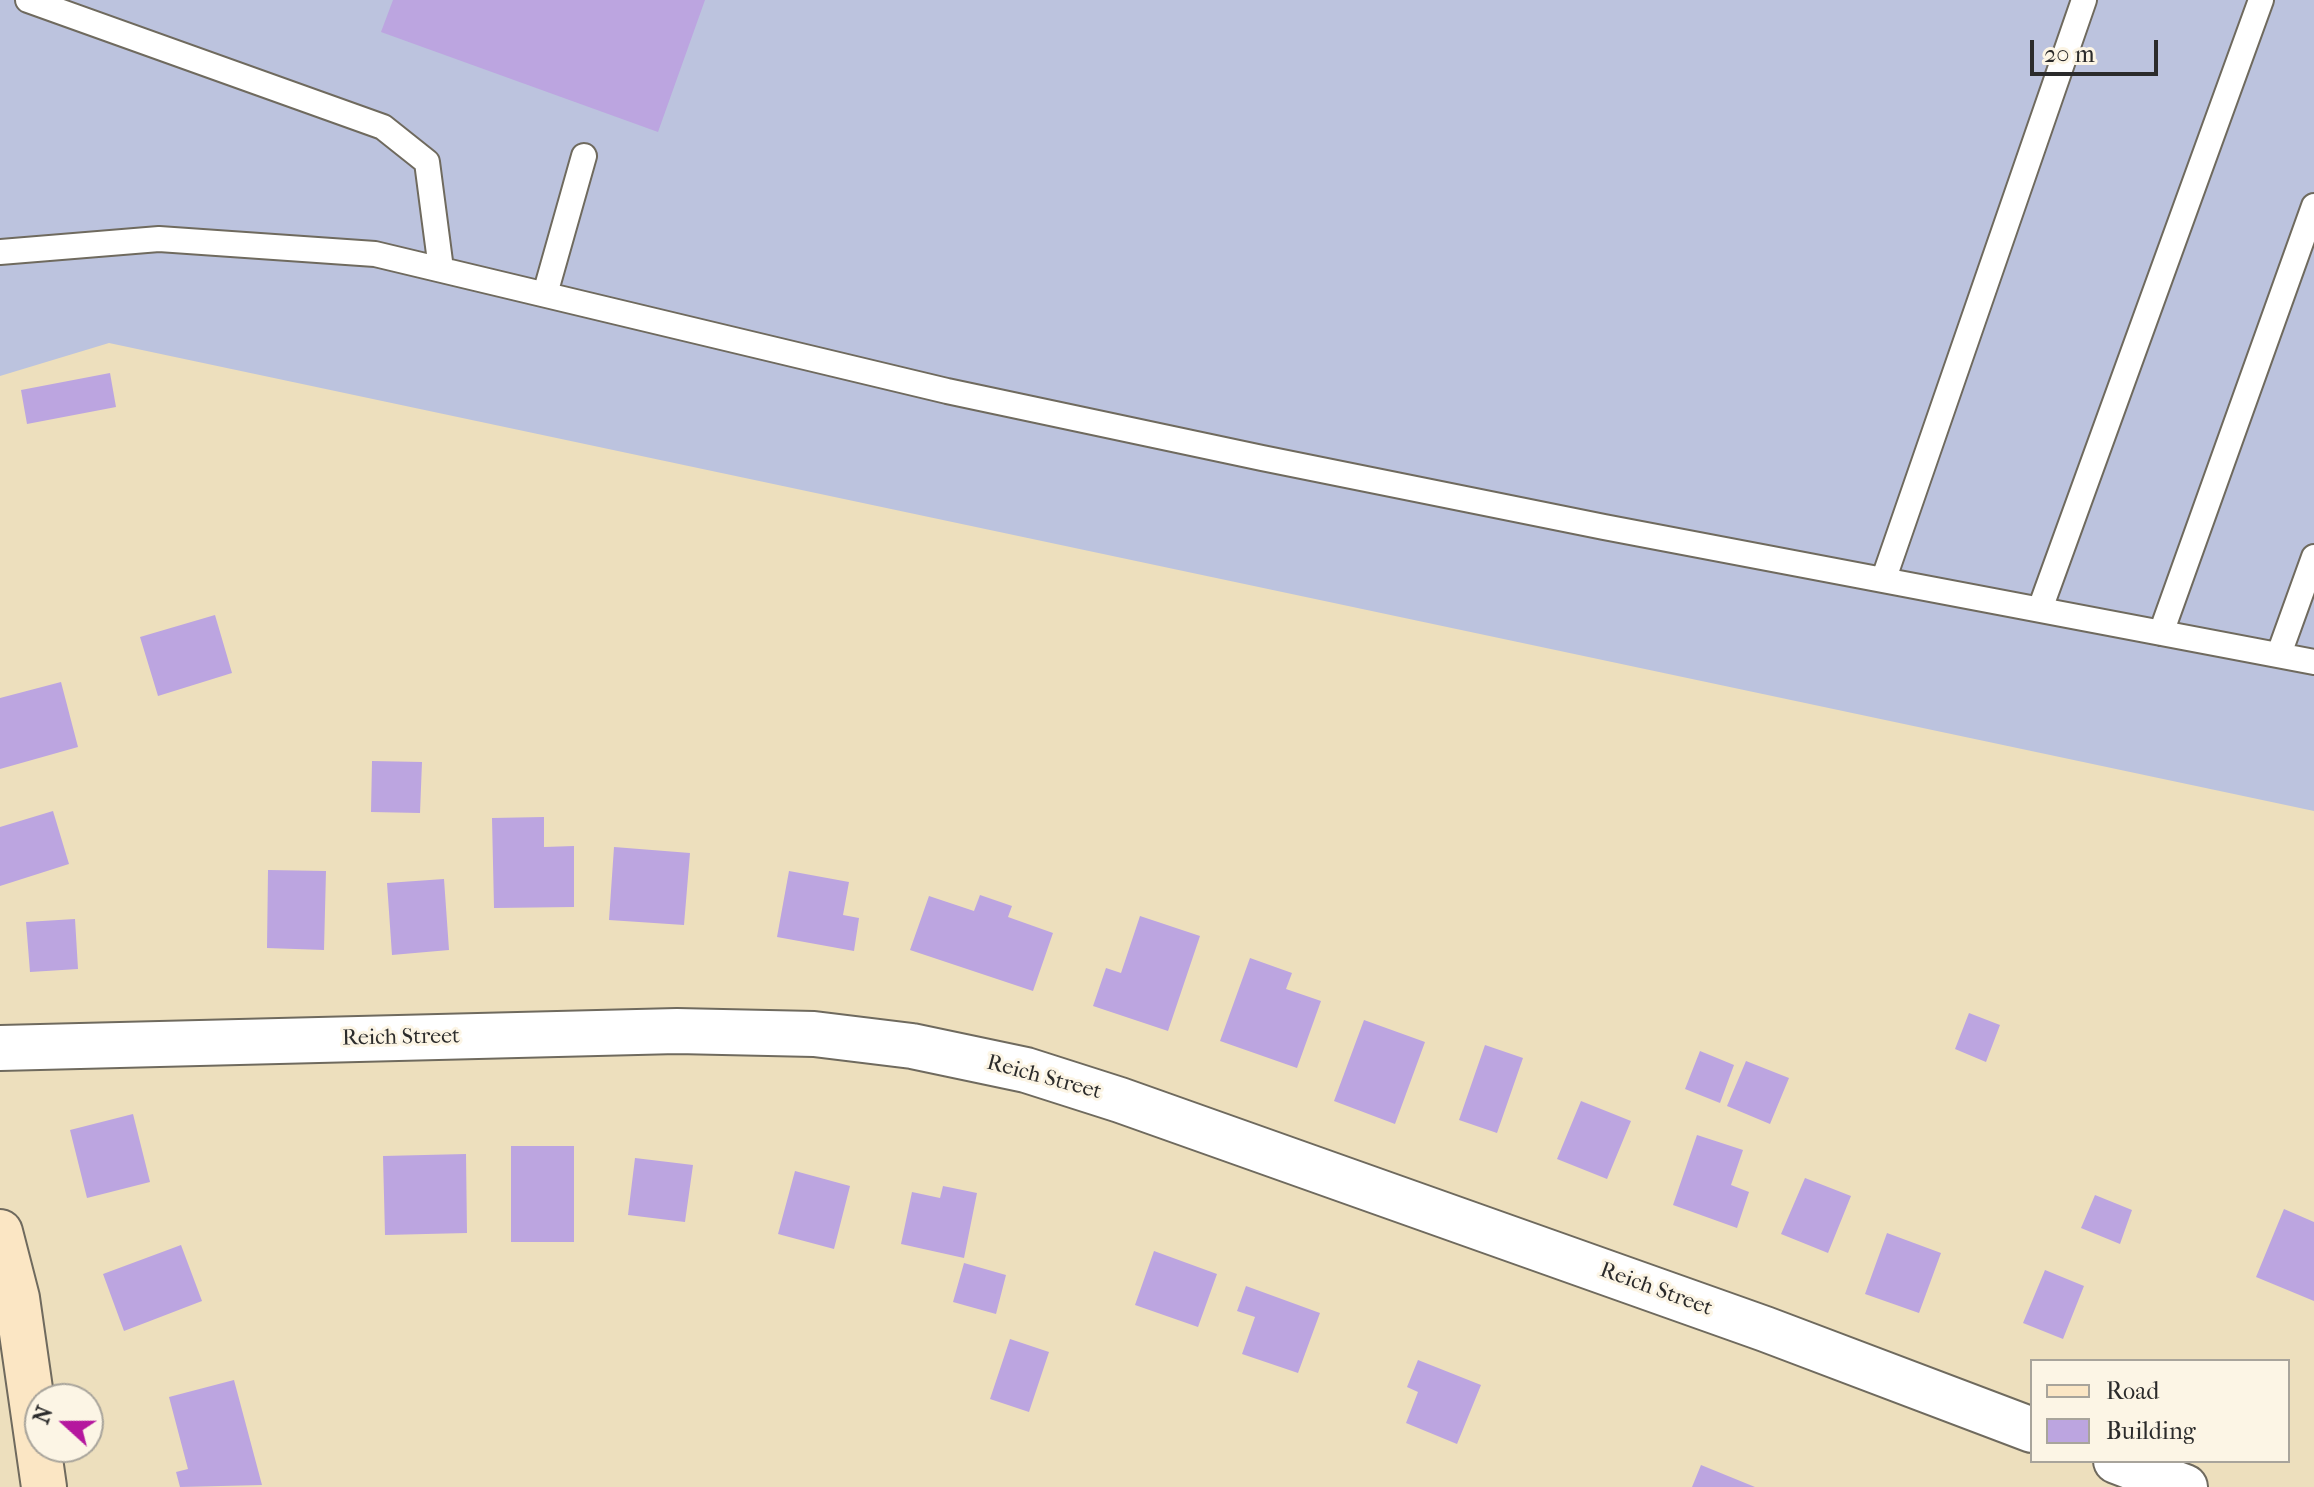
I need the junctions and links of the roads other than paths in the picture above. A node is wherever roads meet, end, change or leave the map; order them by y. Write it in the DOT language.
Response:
graph roads {
  1 [pos="28,0"];
  2 [pos="2084,0"];
  3 [pos="2261,0"];
  4 [pos="584,156"];
  5 [pos="2314,206"];
  6 [pos="0,252"];
  7 [pos="441,269"];
  8 [pos="545,294"];
  9 [pos="2314,557"];
  10 [pos="1884,578"];
  11 [pos="2040,609"];
  12 [pos="2161,633"];
  13 [pos="2279,654"];
  14 [pos="2314,662"];
  15 [pos="0,1048"];
  16 [pos="0,1232"];
  17 [pos="9,1315"];
  18 [pos="2030,1429"];
  19 [pos="2121,1463"];
  20 [pos="44,1487"];
  21 [pos="2185,1487"];
  1 -- 7 [label="lane"];
  2 -- 10 [label="lane"];
  3 -- 11 [label="lane"];
  4 -- 8 [label="lane"];
  5 -- 12 [label="lane"];
  6 -- 7 [label="lane"];
  7 -- 8 [label="lane"];
  8 -- 10 [label="lane"];
  9 -- 13 [label="lane"];
  10 -- 11 [label="lane"];
  11 -- 12 [label="lane"];
  12 -- 13 [label="lane"];
  13 -- 14 [label="lane"];
  15 -- 18 [label="street, Reich Street"];
  16 -- 17 [label="main road"];
  17 -- 20 [label="main road"];
  19 -- 21 [label="street"];
}
